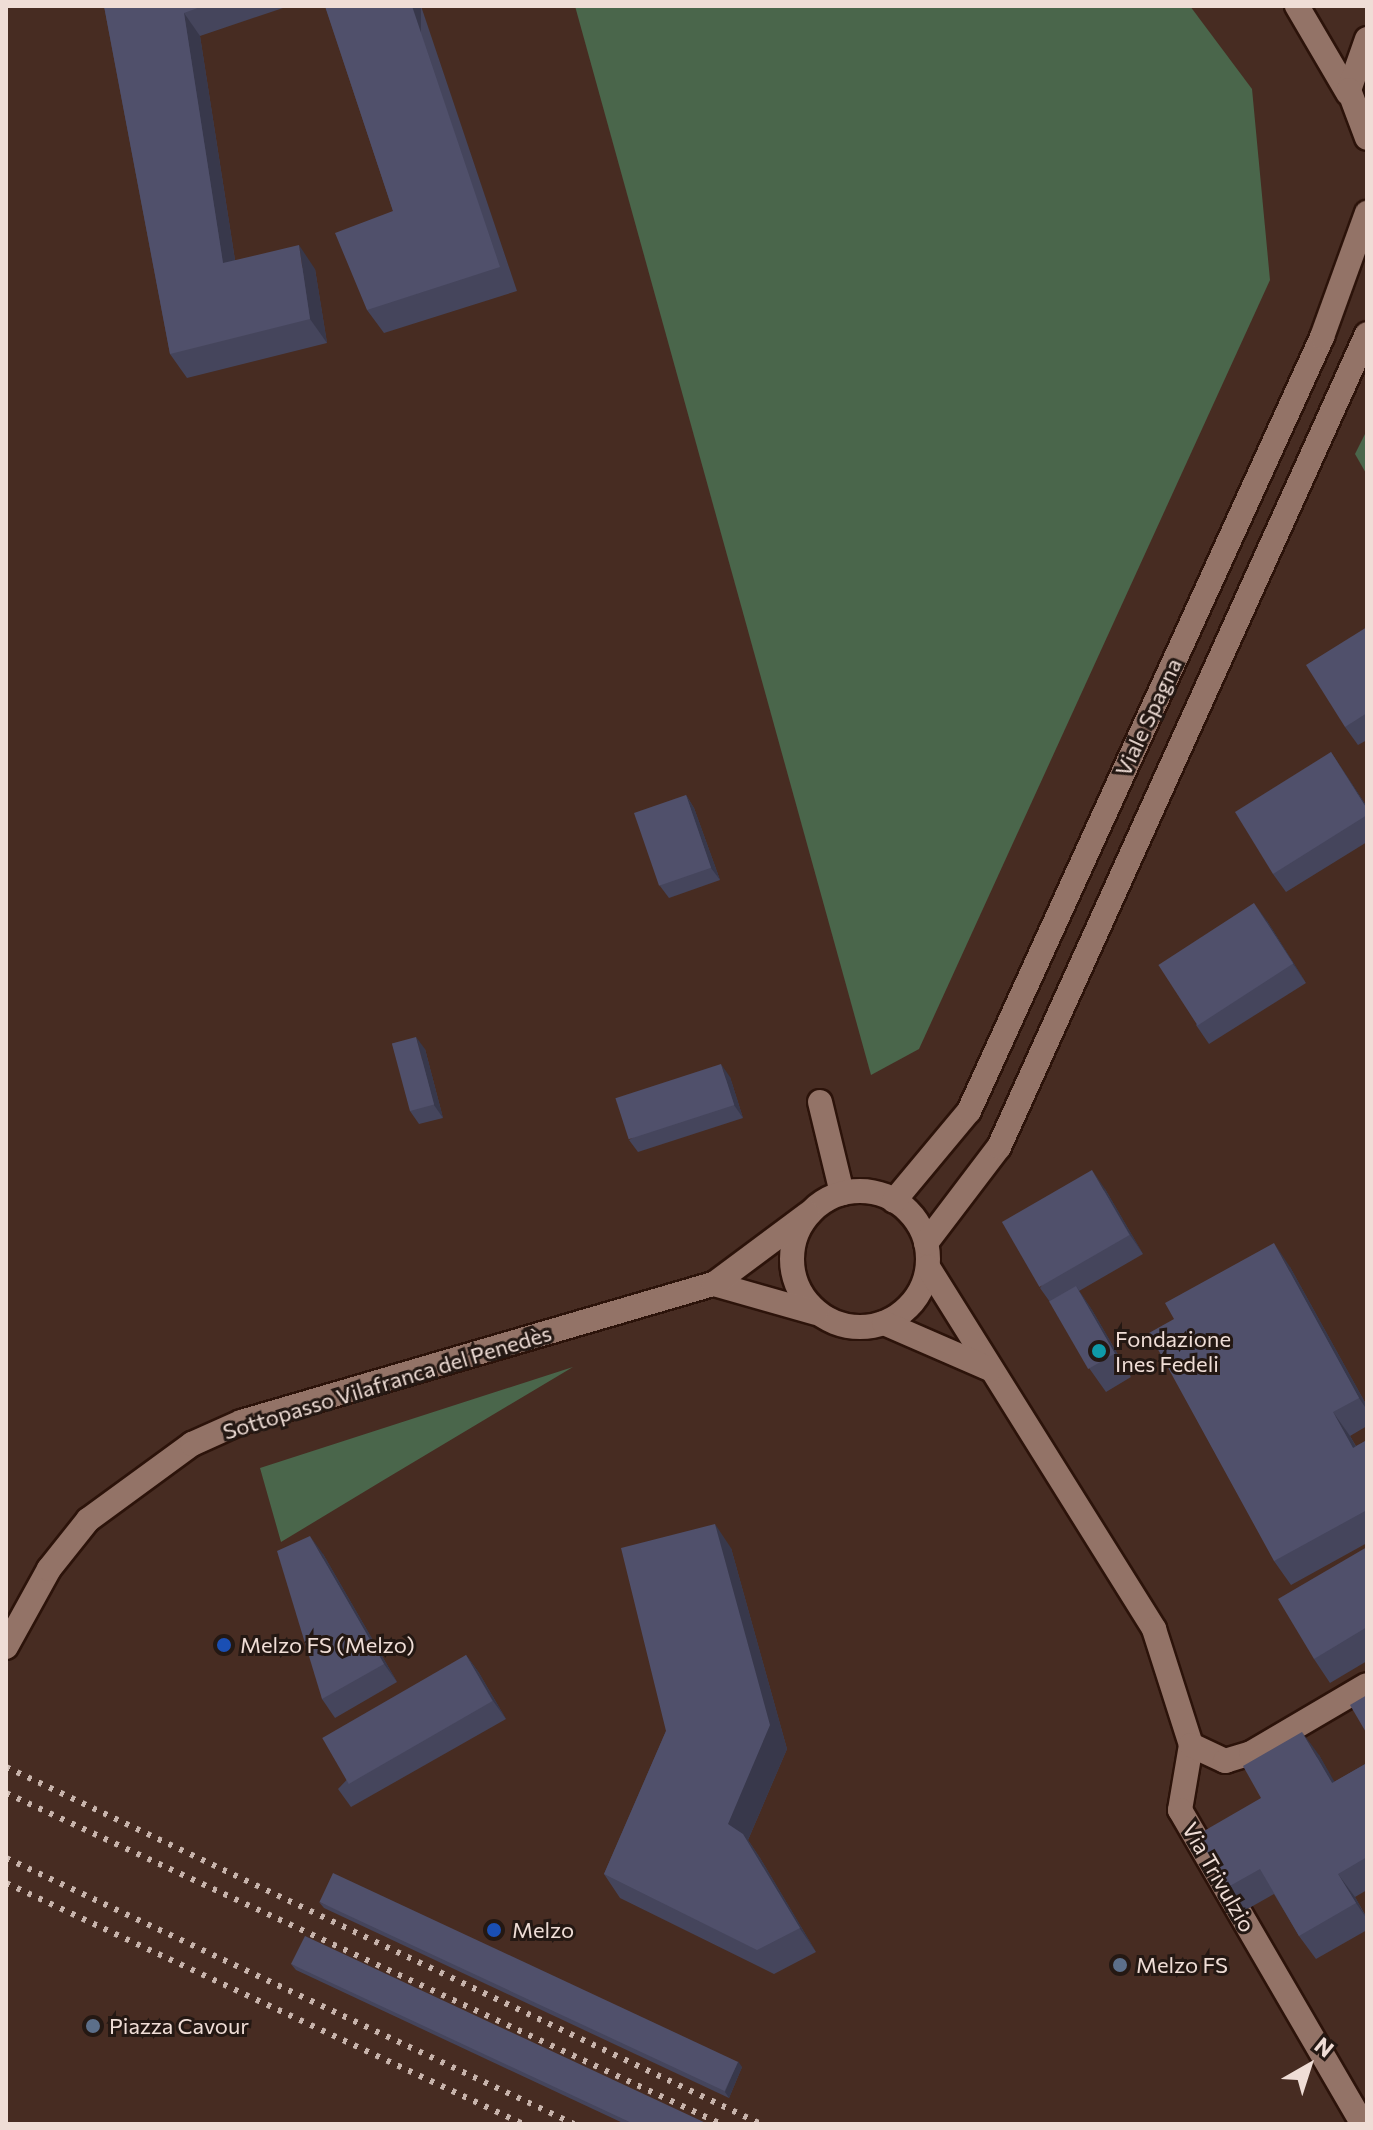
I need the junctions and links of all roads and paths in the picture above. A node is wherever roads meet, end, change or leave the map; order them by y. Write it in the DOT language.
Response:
graph roads {
  1 [pos="1297,6"];
  2 [pos="1367,39"];
  3 [pos="1350,98"];
  4 [pos="1365,138"];
  5 [pos="1367,213"];
  6 [pos="1367,334"];
  7 [pos="820,1102"];
  8 [pos="842,1193"];
  9 [pos="894,1201"];
  10 [pos="808,1214"];
  11 [pos="927,1255"];
  12 [pos="714,1284"];
  13 [pos="819,1314"];
  14 [pos="884,1323"];
  15 [pos="990,1369"];
  16 [pos="6,1647"];
  17 [pos="1367,1685"];
  18 [pos="1191,1745"];
  19 [pos="1363,2124"];
  1 -- 3 [label="street"];
  2 -- 3 [label="street"];
  3 -- 4 [label="street"];
  5 -- 9 [label="street, Viale Spagna"];
  6 -- 11 [label="street, Viale Spagna"];
  7 -- 8 [label="street"];
  8 -- 9 [label="street"];
  8 -- 10 [label="street"];
  9 -- 11 [label="street"];
  10 -- 12 [label="street, Sottopasso Vilafranca del Penedès"];
  10 -- 13 [label="street"];
  11 -- 14 [label="street"];
  11 -- 15 [label="street, Via Trivulzio"];
  12 -- 13 [label="street"];
  12 -- 16 [label="street, Sottopasso Vilafranca del Penedès"];
  13 -- 14 [label="street"];
  14 -- 15 [label="street"];
  15 -- 18 [label="street, Via Trivulzio"];
  17 -- 18 [label="street"];
  18 -- 19 [label="street, Via Trivulzio"];
}
